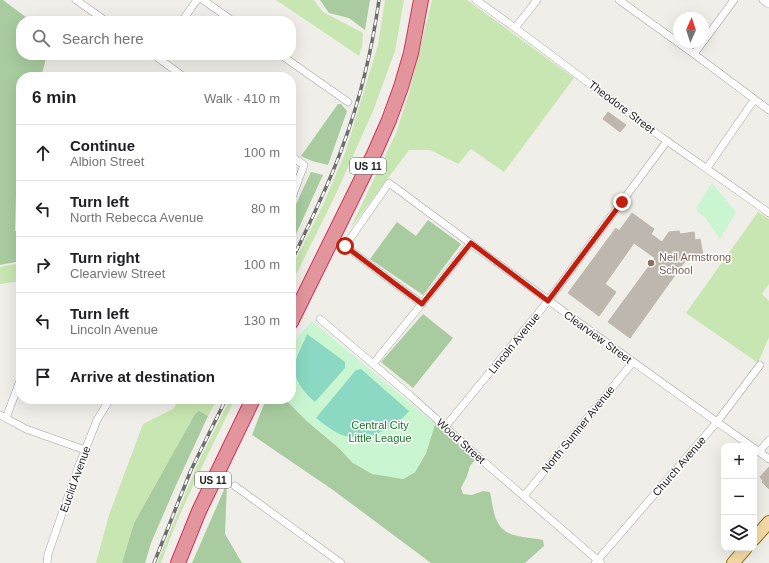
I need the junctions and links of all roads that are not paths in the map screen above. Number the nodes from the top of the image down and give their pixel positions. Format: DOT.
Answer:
graph roads {
  1 [pos="76,0"];
  2 [pos="197,0"];
  3 [pos="203,0"];
  4 [pos="412,0"];
  5 [pos="421,0"];
  6 [pos="476,0"];
  7 [pos="537,0"];
  8 [pos="619,0"];
  9 [pos="734,0"];
  10 [pos="763,0"];
  11 [pos="769,4"];
  12 [pos="99,16"];
  13 [pos="186,16"];
  14 [pos="225,16"];
  15 [pos="515,28"];
  16 [pos="694,54"];
  17 [pos="161,60"];
  18 [pos="288,60"];
  19 [pos="177,72"];
  20 [pos="754,100"];
  21 [pos="348,102"];
  22 [pos="769,110"];
  23 [pos="666,141"];
  24 [pos="296,159"];
  25 [pos="707,168"];
  26 [pos="296,187"];
  27 [pos="769,213"];
  28 [pos="471,243"];
  29 [pos="296,293"];
  30 [pos="548,301"];
  31 [pos="422,304"];
  32 [pos="296,312"];
  33 [pos="320,319"];
  34 [pos="633,362"];
  35 [pos="373,364"];
  36 [pos="760,366"];
  37 [pos="16,389"];
  38 [pos="107,404"];
  39 [pos="242,404"];
  40 [pos="251,404"];
  41 [pos="3,417"];
  42 [pos="717,422"];
  43 [pos="445,427"];
  44 [pos="769,440"];
  45 [pos="747,443"];
  46 [pos="85,450"];
  47 [pos="757,450"];
  48 [pos="769,459"];
  49 [pos="235,486"];
  50 [pos="524,496"];
  51 [pos="769,522"];
  52 [pos="757,536"];
  53 [pos="743,551"];
  54 [pos="598,562"];
  55 [pos="47,563"];
  56 [pos="168,563"];
  57 [pos="178,563"];
  58 [pos="341,563"];
  59 [pos="733,563"];
  1 -- 12 [label="street"];
  2 -- 13 [label="street"];
  3 -- 14 [label="street"];
  4 -- 29 [label="highway, US 11"];
  5 -- 32 [label="highway, US 11"];
  6 -- 15 [label="street, Theodore Street"];
  7 -- 15 [label="street"];
  8 -- 16 [label="street"];
  9 -- 16 [label="street"];
  10 -- 11 [label="street"];
  15 -- 23 [label="street, Theodore Street"];
  16 -- 20 [label="street"];
  17 -- 19 [label="street"];
  18 -- 21 [label="street"];
  20 -- 22 [label="street"];
  20 -- 25 [label="street"];
  23 -- 25 [label="street, Theodore Street"];
  23 -- 30 [label="street, Lincoln Avenue"];
  24 -- 26 [label="street"];
  25 -- 27 [label="street, Theodore Street"];
  28 -- 30 [label="street, Clearview Street"];
  28 -- 31 [label="street"];
  28 -- 31 [label="street, Clearview Street"];
  30 -- 34 [label="street, Clearview Street"];
  30 -- 43 [label="street, Lincoln Avenue"];
  31 -- 35 [label="street"];
  33 -- 35 [label="street, Wood Street"];
  34 -- 42 [label="street, Clearview Street"];
  34 -- 50 [label="street, North Sumner Avenue"];
  35 -- 43 [label="street, Wood Street"];
  36 -- 42 [label="street, Church Avenue"];
  37 -- 41 [label="street"];
  38 -- 46 [label="street, Euclid Avenue"];
  39 -- 56 [label="highway, US 11"];
  40 -- 57 [label="highway, US 11"];
  41 -- 46 [label="street"];
  42 -- 45 [label="street, Clearview Street"];
  42 -- 54 [label="street, Church Avenue"];
  43 -- 50 [label="street, Wood Street"];
  44 -- 47 [label="street"];
  46 -- 55 [label="street, Euclid Avenue"];
  47 -- 48 [label="street"];
  49 -- 58 [label="street"];
  50 -- 54 [label="street, Wood Street"];
  51 -- 52 [label="main road"];
  53 -- 59 [label="main road"];
}
